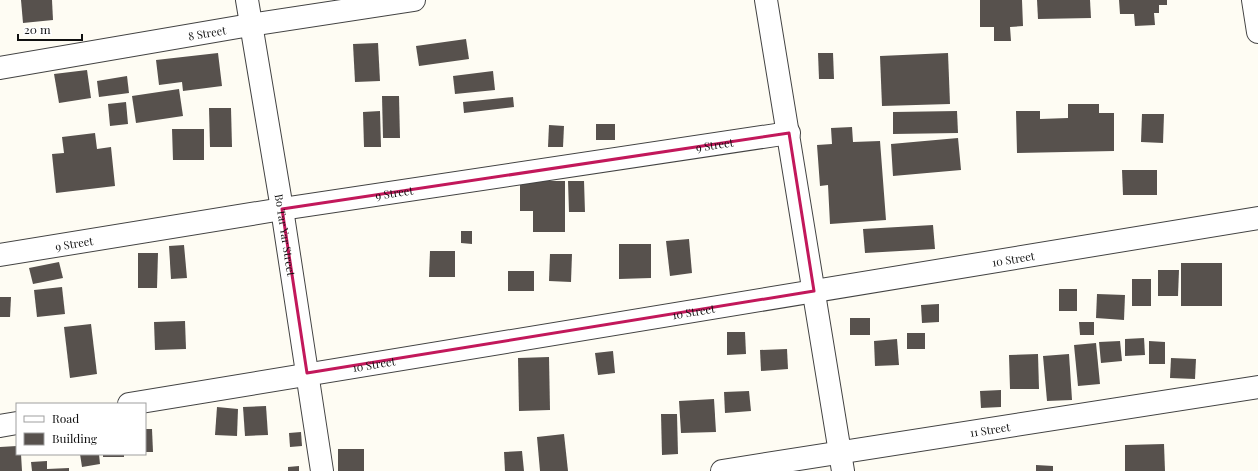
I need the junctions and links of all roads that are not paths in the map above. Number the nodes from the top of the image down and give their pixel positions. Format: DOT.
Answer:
graph roads {
  1 [pos="247,0"];
  2 [pos="414,0"];
  3 [pos="766,0"];
  4 [pos="1253,0"];
  5 [pos="250,25"];
  6 [pos="1258,32"];
  7 [pos="0,68"];
  8 [pos="789,133"];
  9 [pos="282,209"];
  10 [pos="1258,218"];
  11 [pos="0,255"];
  12 [pos="814,291"];
  13 [pos="307,373"];
  14 [pos="1258,387"];
  15 [pos="135,403"];
  16 [pos="16,423"];
  17 [pos="0,426"];
  18 [pos="842,462"];
  19 [pos="322,471"];
  20 [pos="722,471"];
  1 -- 5 [label="street, Bo Tar Yar Street"];
  2 -- 5 [label="street, 8 Street"];
  3 -- 8 [label="street"];
  4 -- 6 [label="street"];
  5 -- 7 [label="street, 8 Street"];
  5 -- 9 [label="street, Bo Tar Yar Street"];
  8 -- 9 [label="street, 9 Street"];
  8 -- 12 [label="street"];
  9 -- 11 [label="street, 9 Street"];
  9 -- 13 [label="street, Bo Tar Yar Street"];
  10 -- 12 [label="street, 10 Street"];
  12 -- 13 [label="street, 10 Street"];
  12 -- 18 [label="street"];
  13 -- 15 [label="street, 10 Street"];
  13 -- 19 [label="street, Bo Tar Yar Street"];
  14 -- 18 [label="street, 11 Street"];
  16 -- 17 [label="street"];
  18 -- 20 [label="street, 11 Street"];
}
